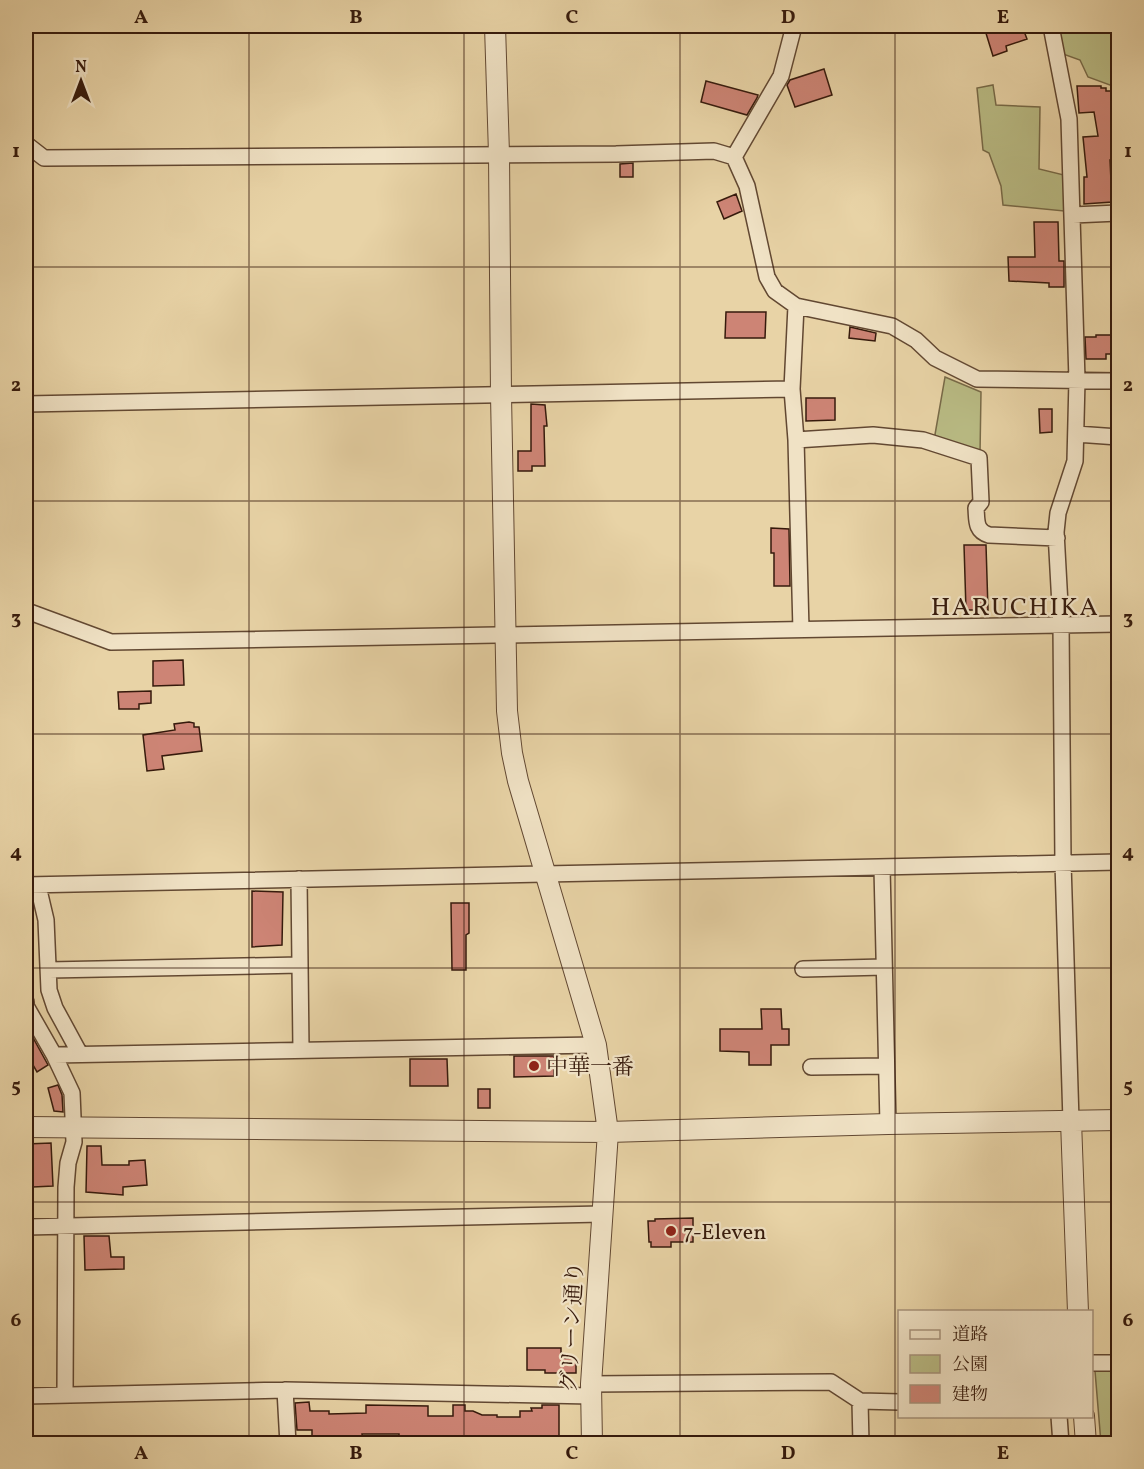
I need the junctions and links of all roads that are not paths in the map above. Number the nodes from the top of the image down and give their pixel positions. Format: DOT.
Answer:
graph roads {
  1 [pos="495,26"];
  2 [pos="794,26"];
  3 [pos="1051,26"];
  4 [pos="26,144"];
  5 [pos="499,154"];
  6 [pos="734,157"];
  7 [pos="1119,213"];
  8 [pos="1073,215"];
  9 [pos="796,306"];
  10 [pos="1077,380"];
  11 [pos="1119,381"];
  12 [pos="792,389"];
  13 [pos="501,395"];
  14 [pos="26,405"];
  15 [pos="1076,434"];
  16 [pos="1119,437"];
  17 [pos="796,440"];
  18 [pos="1056,538"];
  19 [pos="26,609"];
  20 [pos="1061,624"];
  21 [pos="1119,624"];
  22 [pos="801,630"];
  23 [pos="505,636"];
  24 [pos="1119,862"];
  25 [pos="1063,864"];
  26 [pos="882,868"];
  27 [pos="545,875"];
  28 [pos="299,879"];
  29 [pos="32,886"];
  30 [pos="300,964"];
  31 [pos="884,967"];
  32 [pos="49,969"];
  33 [pos="803,969"];
  34 [pos="26,1002"];
  35 [pos="596,1045"];
  36 [pos="301,1050"];
  37 [pos="54,1054"];
  38 [pos="80,1054"];
  39 [pos="886,1066"];
  40 [pos="811,1067"];
  41 [pos="1119,1120"];
  42 [pos="1071,1121"];
  43 [pos="888,1124"];
  44 [pos="26,1127"];
  45 [pos="74,1127"];
  46 [pos="608,1132"];
  47 [pos="602,1214"];
  48 [pos="66,1226"];
  49 [pos="26,1227"];
  50 [pos="1078,1310"];
  51 [pos="1093,1363"];
  52 [pos="1119,1363"];
  53 [pos="285,1390"];
  54 [pos="591,1390"];
  55 [pos="64,1395"];
  56 [pos="26,1396"];
  57 [pos="860,1401"];
  58 [pos="898,1402"];
  59 [pos="1059,1418"];
  60 [pos="1084,1418"];
  61 [pos="288,1443"];
  62 [pos="592,1443"];
  63 [pos="861,1443"];
  64 [pos="1061,1443"];
  65 [pos="1086,1443"];
  1 -- 5 [label="street, グリーン通り"];
  2 -- 6 [label="street"];
  3 -- 8 [label="street"];
  4 -- 5 [label="street"];
  5 -- 6 [label="street"];
  5 -- 13 [label="street, グリーン通り"];
  6 -- 9 [label="street"];
  7 -- 8 [label="street"];
  8 -- 10 [label="street"];
  9 -- 10 [label="street"];
  9 -- 12 [label="street"];
  10 -- 11 [label="street"];
  10 -- 15 [label="street"];
  12 -- 13 [label="street"];
  12 -- 17 [label="street"];
  13 -- 14 [label="street"];
  13 -- 23 [label="street, グリーン通り"];
  15 -- 16 [label="street"];
  15 -- 18 [label="street"];
  17 -- 18 [label="street"];
  17 -- 22 [label="street"];
  18 -- 20 [label="street"];
  19 -- 23 [label="street"];
  20 -- 21 [label="street"];
  20 -- 22 [label="street"];
  20 -- 25 [label="street"];
  22 -- 23 [label="street"];
  23 -- 27 [label="street, グリーン通り"];
  24 -- 25 [label="street"];
  25 -- 26 [label="street"];
  25 -- 42 [label="street"];
  26 -- 27 [label="street"];
  26 -- 31 [label="street"];
  27 -- 28 [label="street"];
  27 -- 35 [label="street, グリーン通り"];
  28 -- 29 [label="street"];
  28 -- 30 [label="street"];
  29 -- 32 [label="street"];
  30 -- 32 [label="street"];
  30 -- 36 [label="street"];
  31 -- 33 [label="street"];
  31 -- 39 [label="street"];
  32 -- 38 [label="street"];
  34 -- 37 [label="street"];
  35 -- 36 [label="street"];
  35 -- 46 [label="street, グリーン通り"];
  36 -- 38 [label="street"];
  37 -- 38 [label="street"];
  37 -- 45 [label="street"];
  39 -- 40 [label="street"];
  39 -- 43 [label="street"];
  41 -- 42 [label="street"];
  42 -- 43 [label="street"];
  42 -- 50 [label="street"];
  43 -- 46 [label="street"];
  44 -- 45 [label="street"];
  45 -- 46 [label="street"];
  45 -- 48 [label="street"];
  46 -- 47 [label="street, グリーン通り"];
  47 -- 48 [label="street"];
  47 -- 54 [label="street, グリーン通り"];
  48 -- 49 [label="street"];
  48 -- 55 [label="street"];
  51 -- 52 [label="street"];
  53 -- 54 [label="street"];
  53 -- 55 [label="street"];
  53 -- 61 [label="street"];
  54 -- 57 [label="street"];
  54 -- 62 [label="street, グリーン通り"];
  55 -- 56 [label="street"];
  57 -- 58 [label="street"];
  57 -- 63 [label="street"];
  59 -- 64 [label="street"];
  60 -- 65 [label="street"];
}
